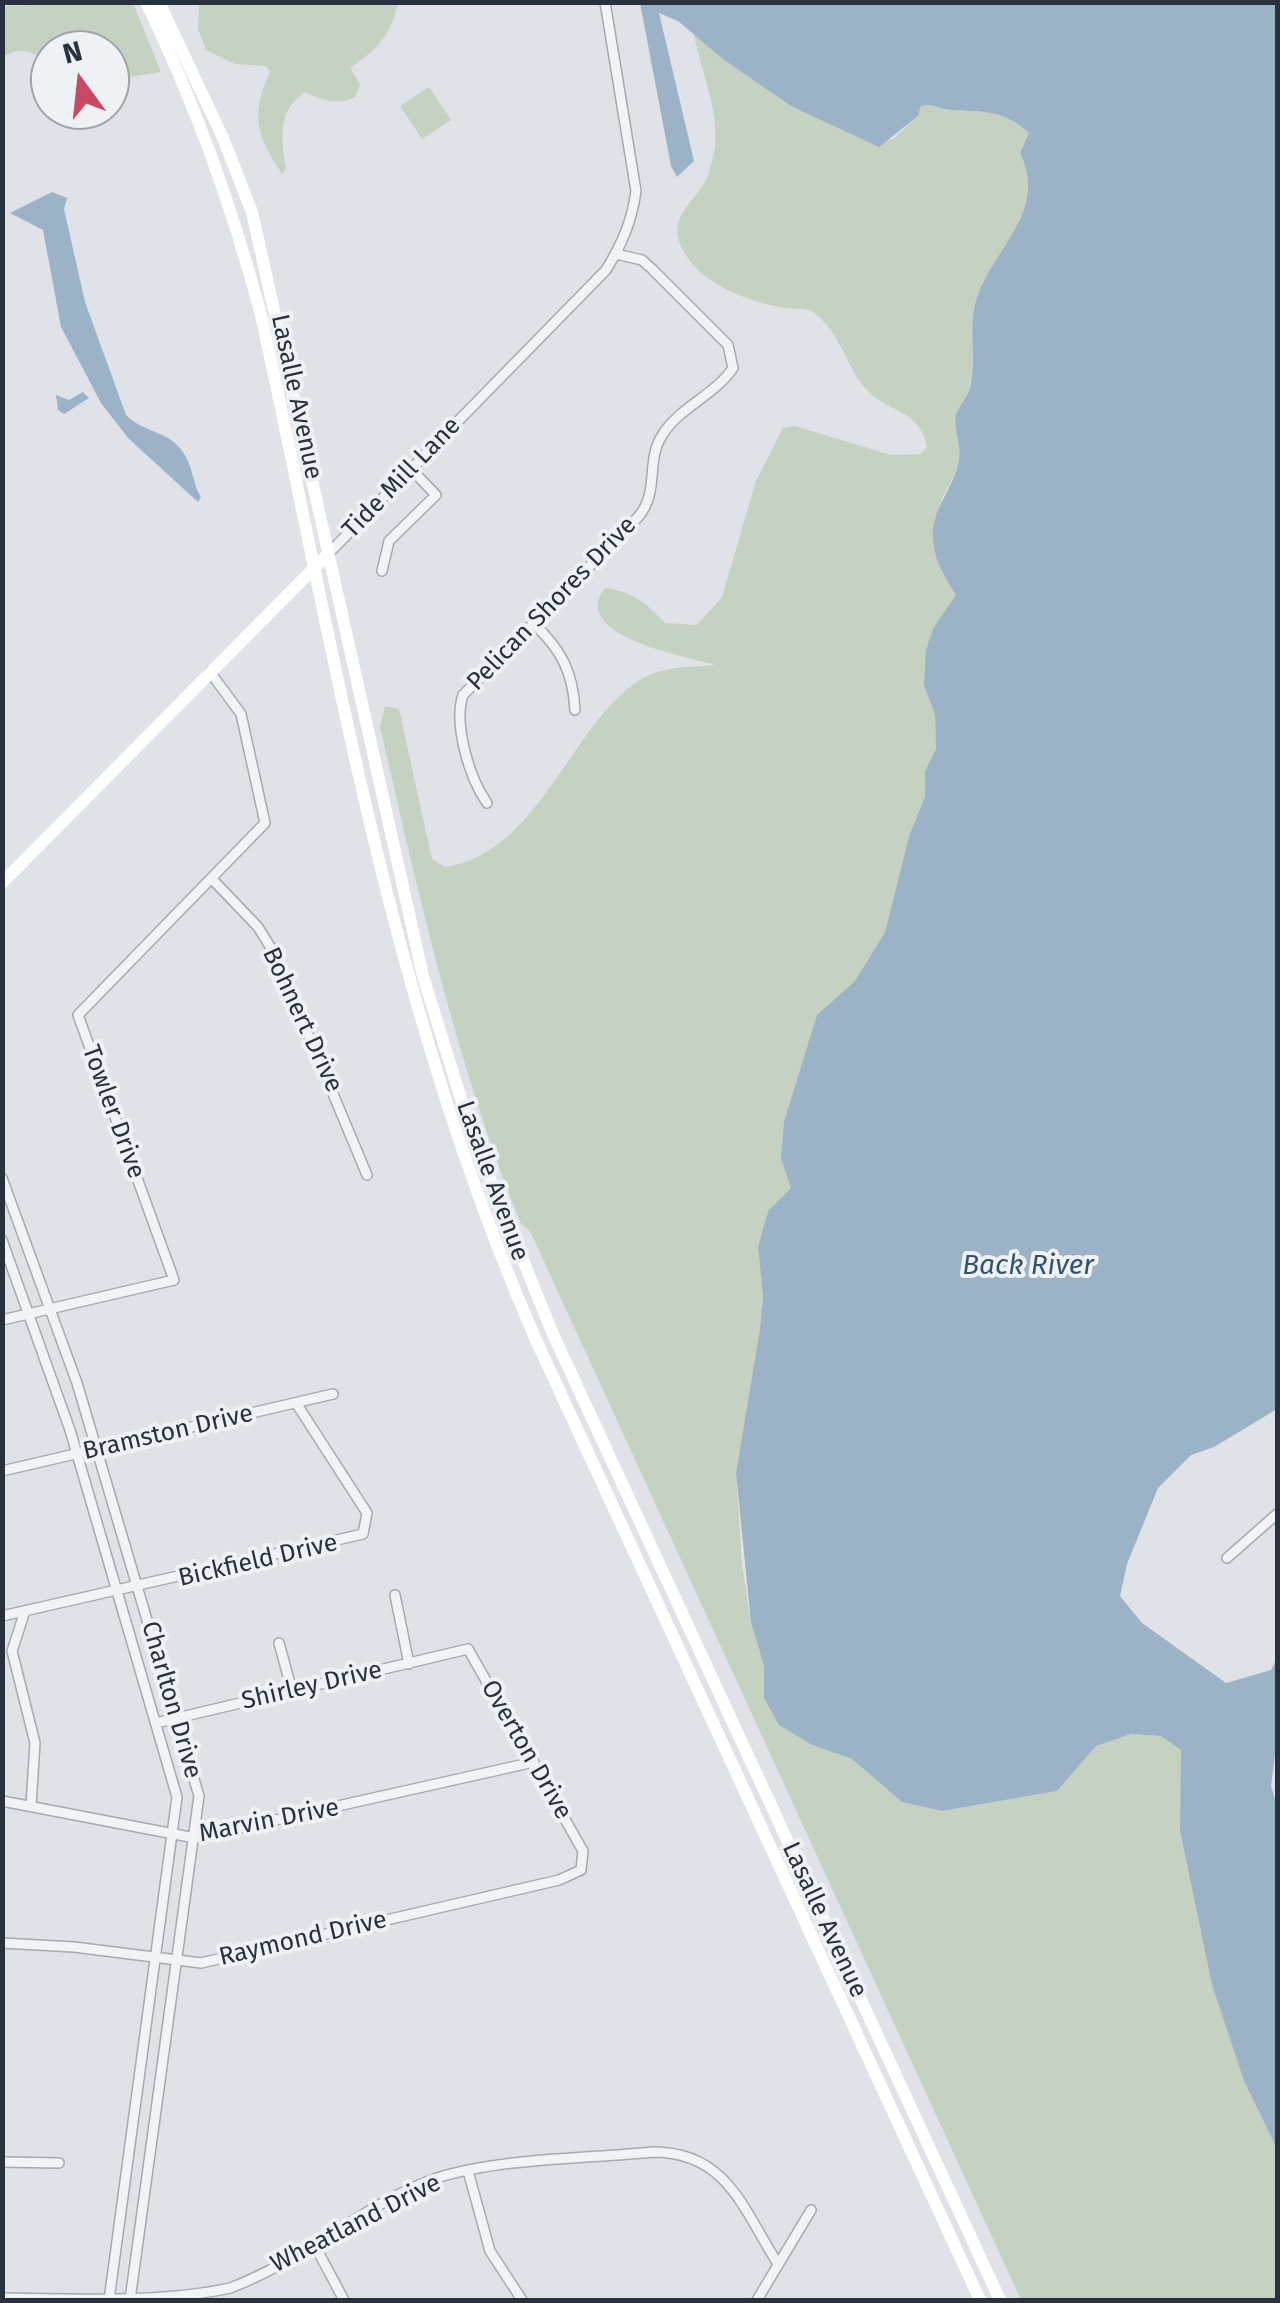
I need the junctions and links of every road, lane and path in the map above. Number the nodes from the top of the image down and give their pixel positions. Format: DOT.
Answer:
graph roads {
  1 [pos="158,2"];
  2 [pos="604,2"];
  3 [pos="146,3"];
  4 [pos="616,254"];
  5 [pos="411,469"];
  6 [pos="328,554"];
  7 [pos="312,567"];
  8 [pos="382,571"];
  9 [pos="533,623"];
  10 [pos="210,672"];
  11 [pos="575,710"];
  12 [pos="486,803"];
  13 [pos="213,880"];
  14 [pos="2,883"];
  15 [pos="367,1175"];
  16 [pos="2,1178"];
  17 [pos="2,1240"];
  18 [pos="50,1309"];
  19 [pos="30,1314"];
  20 [pos="2,1320"];
  21 [pos="333,1394"];
  22 [pos="296,1403"];
  23 [pos="98,1449"];
  24 [pos="77,1454"];
  25 [pos="2,1471"];
  26 [pos="1278,1513"];
  27 [pos="1228,1558"];
  28 [pos="139,1588"];
  29 [pos="118,1593"];
  30 [pos="395,1595"];
  31 [pos="25,1611"];
  32 [pos="2,1616"];
  33 [pos="279,1643"];
  34 [pos="468,1649"];
  35 [pos="409,1664"];
  36 [pos="292,1690"];
  37 [pos="177,1717"];
  38 [pos="156,1723"];
  39 [pos="534,1762"];
  40 [pos="2,1801"];
  41 [pos="32,1806"];
  42 [pos="174,1835"];
  43 [pos="195,1838"];
  44 [pos="583,1851"];
  45 [pos="2,1943"];
  46 [pos="157,1956"];
  47 [pos="177,1964"];
  48 [pos="2,2162"];
  49 [pos="59,2164"];
  50 [pos="468,2171"];
  51 [pos="811,2210"];
  52 [pos="314,2244"];
  53 [pos="778,2264"];
  54 [pos="2,2298"];
  55 [pos="109,2300"];
  56 [pos="130,2300"];
  57 [pos="344,2300"];
  58 [pos="522,2300"];
  59 [pos="757,2300"];
  60 [pos="980,2300"];
  61 [pos="1000,2300"];
  1 -- 6 [label="main road, Lasalle Avenue"];
  2 -- 4 [label="street, Tide Mill Lane"];
  3 -- 7 [label="main road, Lasalle Avenue"];
  4 -- 5 [label="street, Tide Mill Lane"];
  4 -- 9 [label="street, Pelican Shores Drive"];
  5 -- 6 [label="street, Tide Mill Lane"];
  5 -- 8 [label="street"];
  6 -- 7 [label="main road, Tide Mill Lane"];
  6 -- 61 [label="main road, Lasalle Avenue"];
  7 -- 10 [label="main road, Tide Mill Lane"];
  7 -- 60 [label="main road, Lasalle Avenue"];
  9 -- 11 [label="street"];
  9 -- 12 [label="street, Pelican Shores Drive"];
  10 -- 13 [label="street, Towler Drive"];
  10 -- 14 [label="main road, Tide Mill Lane"];
  13 -- 15 [label="street, Bohnert Drive"];
  13 -- 18 [label="street, Towler Drive"];
  16 -- 18 [label="street, Charlton Drive"];
  17 -- 19 [label="street, Charlton Drive"];
  18 -- 19 [label="street, Towler Drive"];
  18 -- 23 [label="street, Charlton Drive"];
  19 -- 20 [label="street, Towler Drive"];
  19 -- 24 [label="street, Charlton Drive"];
  21 -- 22 [label="street, Bramston Drive"];
  22 -- 23 [label="street, Bramston Drive"];
  22 -- 28 [label="street, Bickfield Drive"];
  23 -- 24 [label="street, Bramston Drive"];
  23 -- 28 [label="street, Charlton Drive"];
  24 -- 25 [label="street, Bramston Drive"];
  24 -- 29 [label="street, Charlton Drive"];
  26 -- 27 [label="street"];
  28 -- 29 [label="street, Bickfield Drive"];
  28 -- 37 [label="street, Charlton Drive"];
  29 -- 31 [label="street, Bickfield Drive"];
  29 -- 38 [label="street, Charlton Drive"];
  30 -- 35 [label="street"];
  31 -- 32 [label="street, Bickfield Drive"];
  31 -- 41 [label="street"];
  33 -- 36 [label="street"];
  34 -- 35 [label="street, Shirley Drive"];
  34 -- 39 [label="street, Overton Drive"];
  35 -- 36 [label="street, Shirley Drive"];
  36 -- 37 [label="street, Shirley Drive"];
  37 -- 38 [label="street, Shirley Drive"];
  37 -- 43 [label="street, Charlton Drive"];
  38 -- 42 [label="street, Charlton Drive"];
  39 -- 43 [label="street, Marvin Drive"];
  39 -- 44 [label="street, Overton Drive"];
  40 -- 41 [label="street, Marvin Drive"];
  41 -- 42 [label="street, Marvin Drive"];
  42 -- 43 [label="street, Marvin Drive"];
  42 -- 46 [label="street, Charlton Drive"];
  43 -- 47 [label="street, Charlton Drive"];
  44 -- 47 [label="street, Raymond Drive"];
  45 -- 46 [label="street, Raymond Drive"];
  46 -- 47 [label="street, Raymond Drive"];
  46 -- 55 [label="street, Charlton Drive"];
  47 -- 56 [label="street, Charlton Drive"];
  48 -- 49 [label="street"];
  50 -- 52 [label="street, Wheatland Drive"];
  50 -- 53 [label="street, Wheatland Drive"];
  50 -- 58 [label="street"];
  51 -- 53 [label="street"];
  52 -- 56 [label="street, Wheatland Drive"];
  52 -- 57 [label="street"];
  53 -- 59 [label="street"];
  54 -- 55 [label="street, Wheatland Drive"];
  55 -- 56 [label="street, Wheatland Drive"];
}
